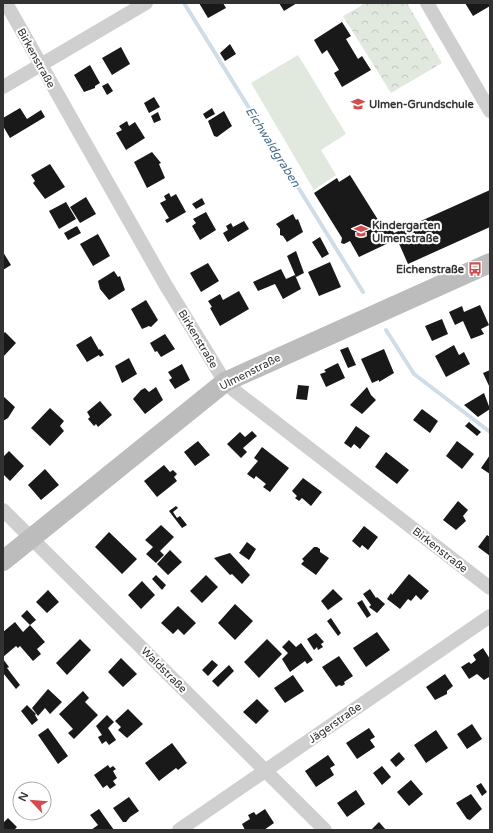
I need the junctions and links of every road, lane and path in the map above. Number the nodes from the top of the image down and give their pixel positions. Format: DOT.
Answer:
graph roads {
  1 [pos="6,3"];
  2 [pos="146,3"];
  3 [pos="427,3"];
  4 [pos="40,65"];
  5 [pos="3,87"];
  6 [pos="490,111"];
  7 [pos="490,263"];
  8 [pos="225,382"];
  9 [pos="3,510"];
  10 [pos="32,538"];
  11 [pos="3,562"];
  12 [pos="490,588"];
  13 [pos="490,616"];
  14 [pos="265,770"];
  15 [pos="179,830"];
  16 [pos="325,830"];
  1 -- 4 [label="street, Birkenstraße"];
  2 -- 4 [label="street"];
  3 -- 6 [label="street"];
  4 -- 5 [label="street"];
  4 -- 8 [label="street, Birkenstraße"];
  7 -- 8 [label="street, Ulmenstraße"];
  8 -- 10 [label="street, Ulmenstraße"];
  8 -- 12 [label="street, Birkenstraße"];
  9 -- 10 [label="street, Waldstraße"];
  10 -- 11 [label="street, Ulmenstraße"];
  10 -- 14 [label="street, Waldstraße"];
  13 -- 14 [label="street, Jägerstraße"];
  14 -- 15 [label="street, Jägerstraße"];
  14 -- 16 [label="street, Waldstraße"];
}
